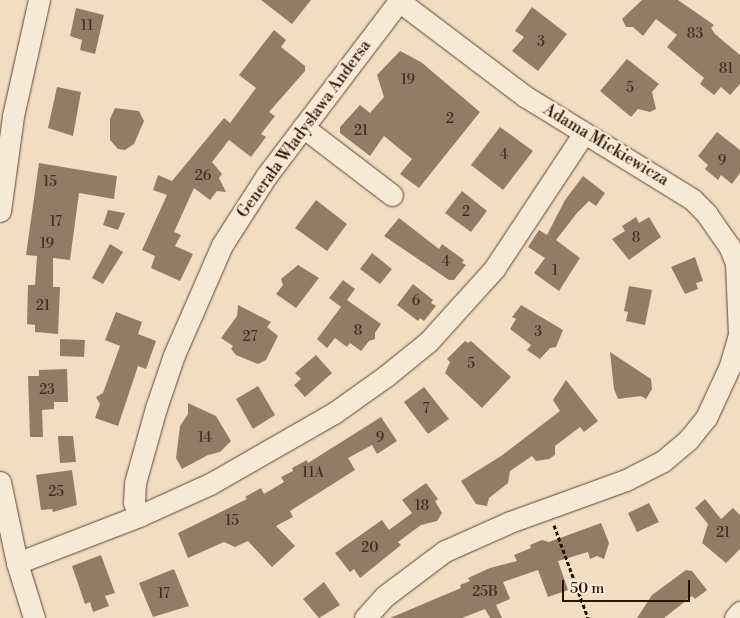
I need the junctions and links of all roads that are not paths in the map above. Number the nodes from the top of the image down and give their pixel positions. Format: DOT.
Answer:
graph roads {
  1 [pos="39,0"];
  2 [pos="400,1"];
  3 [pos="303,127"];
  4 [pos="584,133"];
  5 [pos="392,195"];
  6 [pos="0,211"];
  7 [pos="740,335"];
  8 [pos="0,482"];
  9 [pos="139,516"];
  10 [pos="17,562"];
  11 [pos="740,612"];
  12 [pos="34,618"];
  13 [pos="365,618"];
  14 [pos="735,618"];
  1 -- 6 [label="street"];
  2 -- 3 [label="street, Generała Władysława Andersa"];
  2 -- 4 [label="street, Adama Mickiewicza"];
  3 -- 5 [label="street"];
  3 -- 9 [label="street, Generała Władysława Andersa"];
  4 -- 7 [label="street, Adama Mickiewicza"];
  4 -- 9 [label="street"];
  7 -- 13 [label="street, Adama Mickiewicza"];
  8 -- 10 [label="street"];
  9 -- 10 [label="street"];
  10 -- 12 [label="street"];
  11 -- 14 [label="street"];
}
